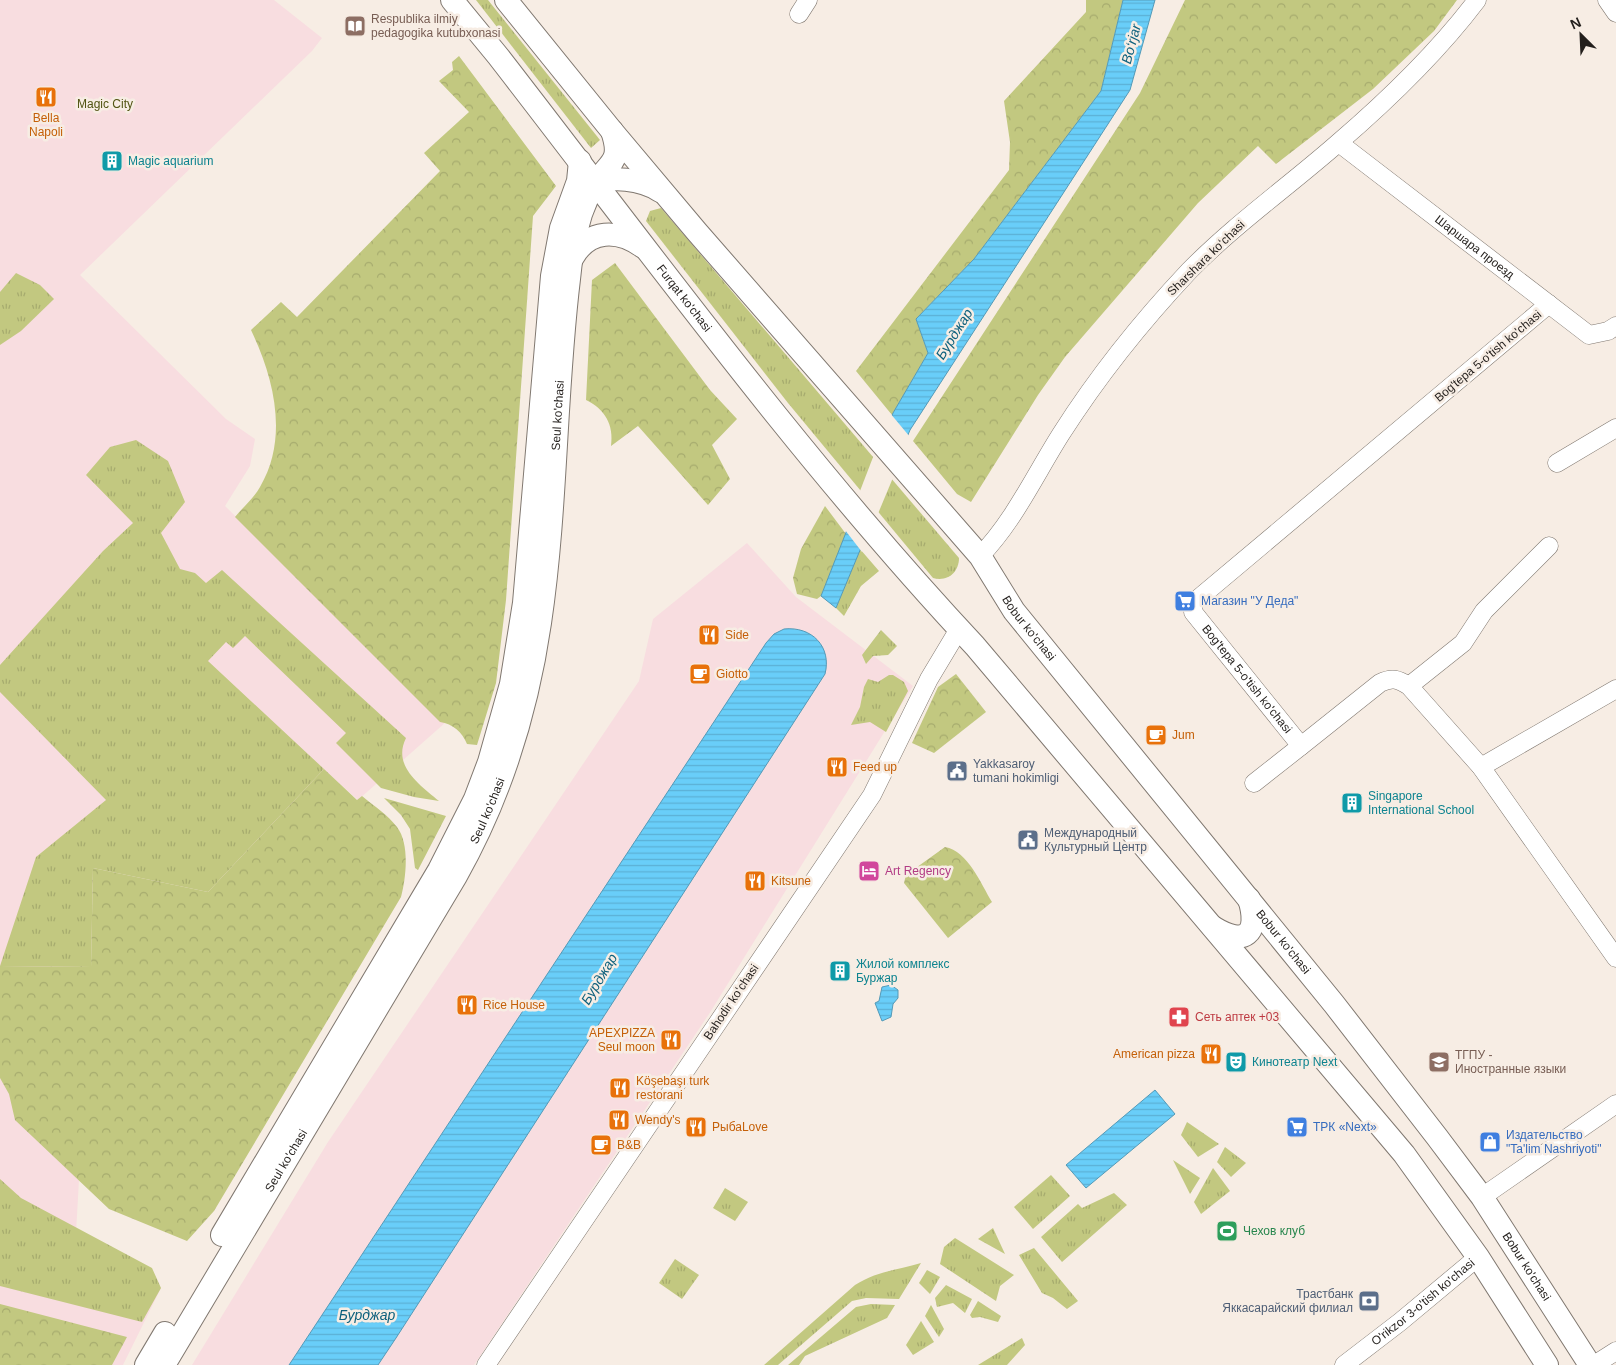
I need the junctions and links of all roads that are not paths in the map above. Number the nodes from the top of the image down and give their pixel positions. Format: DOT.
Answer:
graph roads {
  1 [pos="452,0"];
  2 [pos="506,0"];
  3 [pos="1477,0"];
  4 [pos="1607,0"];
  5 [pos="1616,13"];
  6 [pos="612,131"];
  7 [pos="1338,143"];
  8 [pos="580,161"];
  9 [pos="596,182"];
  10 [pos="666,194"];
  11 [pos="571,201"];
  12 [pos="629,227"];
  13 [pos="648,250"];
  14 [pos="573,258"];
  15 [pos="1549,304"];
  16 [pos="1616,326"];
  17 [pos="1616,428"];
  18 [pos="1557,463"];
  19 [pos="1549,546"];
  20 [pos="980,556"];
  21 [pos="959,629"];
  22 [pos="1409,686"];
  23 [pos="1616,689"];
  24 [pos="1302,746"];
  25 [pos="1481,767"];
  26 [pos="1254,783"];
  27 [pos="1249,899"];
  28 [pos="1212,927"];
  29 [pos="1616,958"];
  30 [pos="1616,1104"];
  31 [pos="1482,1197"];
  32 [pos="1478,1257"];
  33 [pos="1616,1351"];
  34 [pos="146,1365"];
  35 [pos="164,1365"];
  36 [pos="486,1365"];
  37 [pos="1344,1365"];
  38 [pos="1547,1365"];
  39 [pos="1590,1365"];
  40 [pos="1594,1365"];
  1 -- 8 [label="main road, Furqat ko'chasi"];
  2 -- 6 [label="main road"];
  3 -- 7 [label="street, Sharshara koʻchasi"];
  4 -- 5 [label="street"];
  6 -- 9 [label="main road, Seul ko'chasi"];
  6 -- 10 [label="main road"];
  7 -- 15 [label="street, Шаршара проезд"];
  7 -- 20 [label="street, Sharshara koʻchasi"];
  8 -- 9 [label="main road, Furqat ko'chasi"];
  8 -- 11 [label="main road, Seul ko'chasi"];
  9 -- 10 [label="main road"];
  9 -- 11 [label="main road, Seul ko'chasi"];
  9 -- 12 [label="main road, Furqat ko'chasi"];
  9 -- 14 [label="main road, Seul ko'chasi"];
  10 -- 12 [label="main road"];
  10 -- 20 [label="main road, Bobur ko'chasi"];
  11 -- 34 [label="main road, Seul ko'chasi"];
  12 -- 13 [label="main road, Furqat ko'chasi"];
  13 -- 14 [label="main road"];
  13 -- 21 [label="main road, Furqat ko'chasi"];
  14 -- 35 [label="main road, Seul ko'chasi"];
  15 -- 16 [label="street, Шаршара проезд"];
  15 -- 24 [label="street, Bog'tepa 5-o'tish ko'chasi"];
  17 -- 18 [label="street"];
  19 -- 22 [label="street"];
  20 -- 27 [label="main road, Bobur ko'chasi"];
  21 -- 32 [label="main road"];
  21 -- 36 [label="street, Bahodir koʻchasi"];
  22 -- 24 [label="street, Bog'tepa 5-o'tish ko'chasi"];
  22 -- 25 [label="street"];
  23 -- 25 [label="street"];
  24 -- 26 [label="street"];
  25 -- 29 [label="street"];
  27 -- 28 [label="main road"];
  27 -- 31 [label="main road, Bobur ko'chasi"];
  30 -- 31 [label="street"];
  31 -- 39 [label="main road, Bobur ko'chasi"];
  32 -- 37 [label="street, O'rikzor 3-o'tish ko'chasi"];
  32 -- 38 [label="main road"];
  33 -- 40 [label="street"];
}
